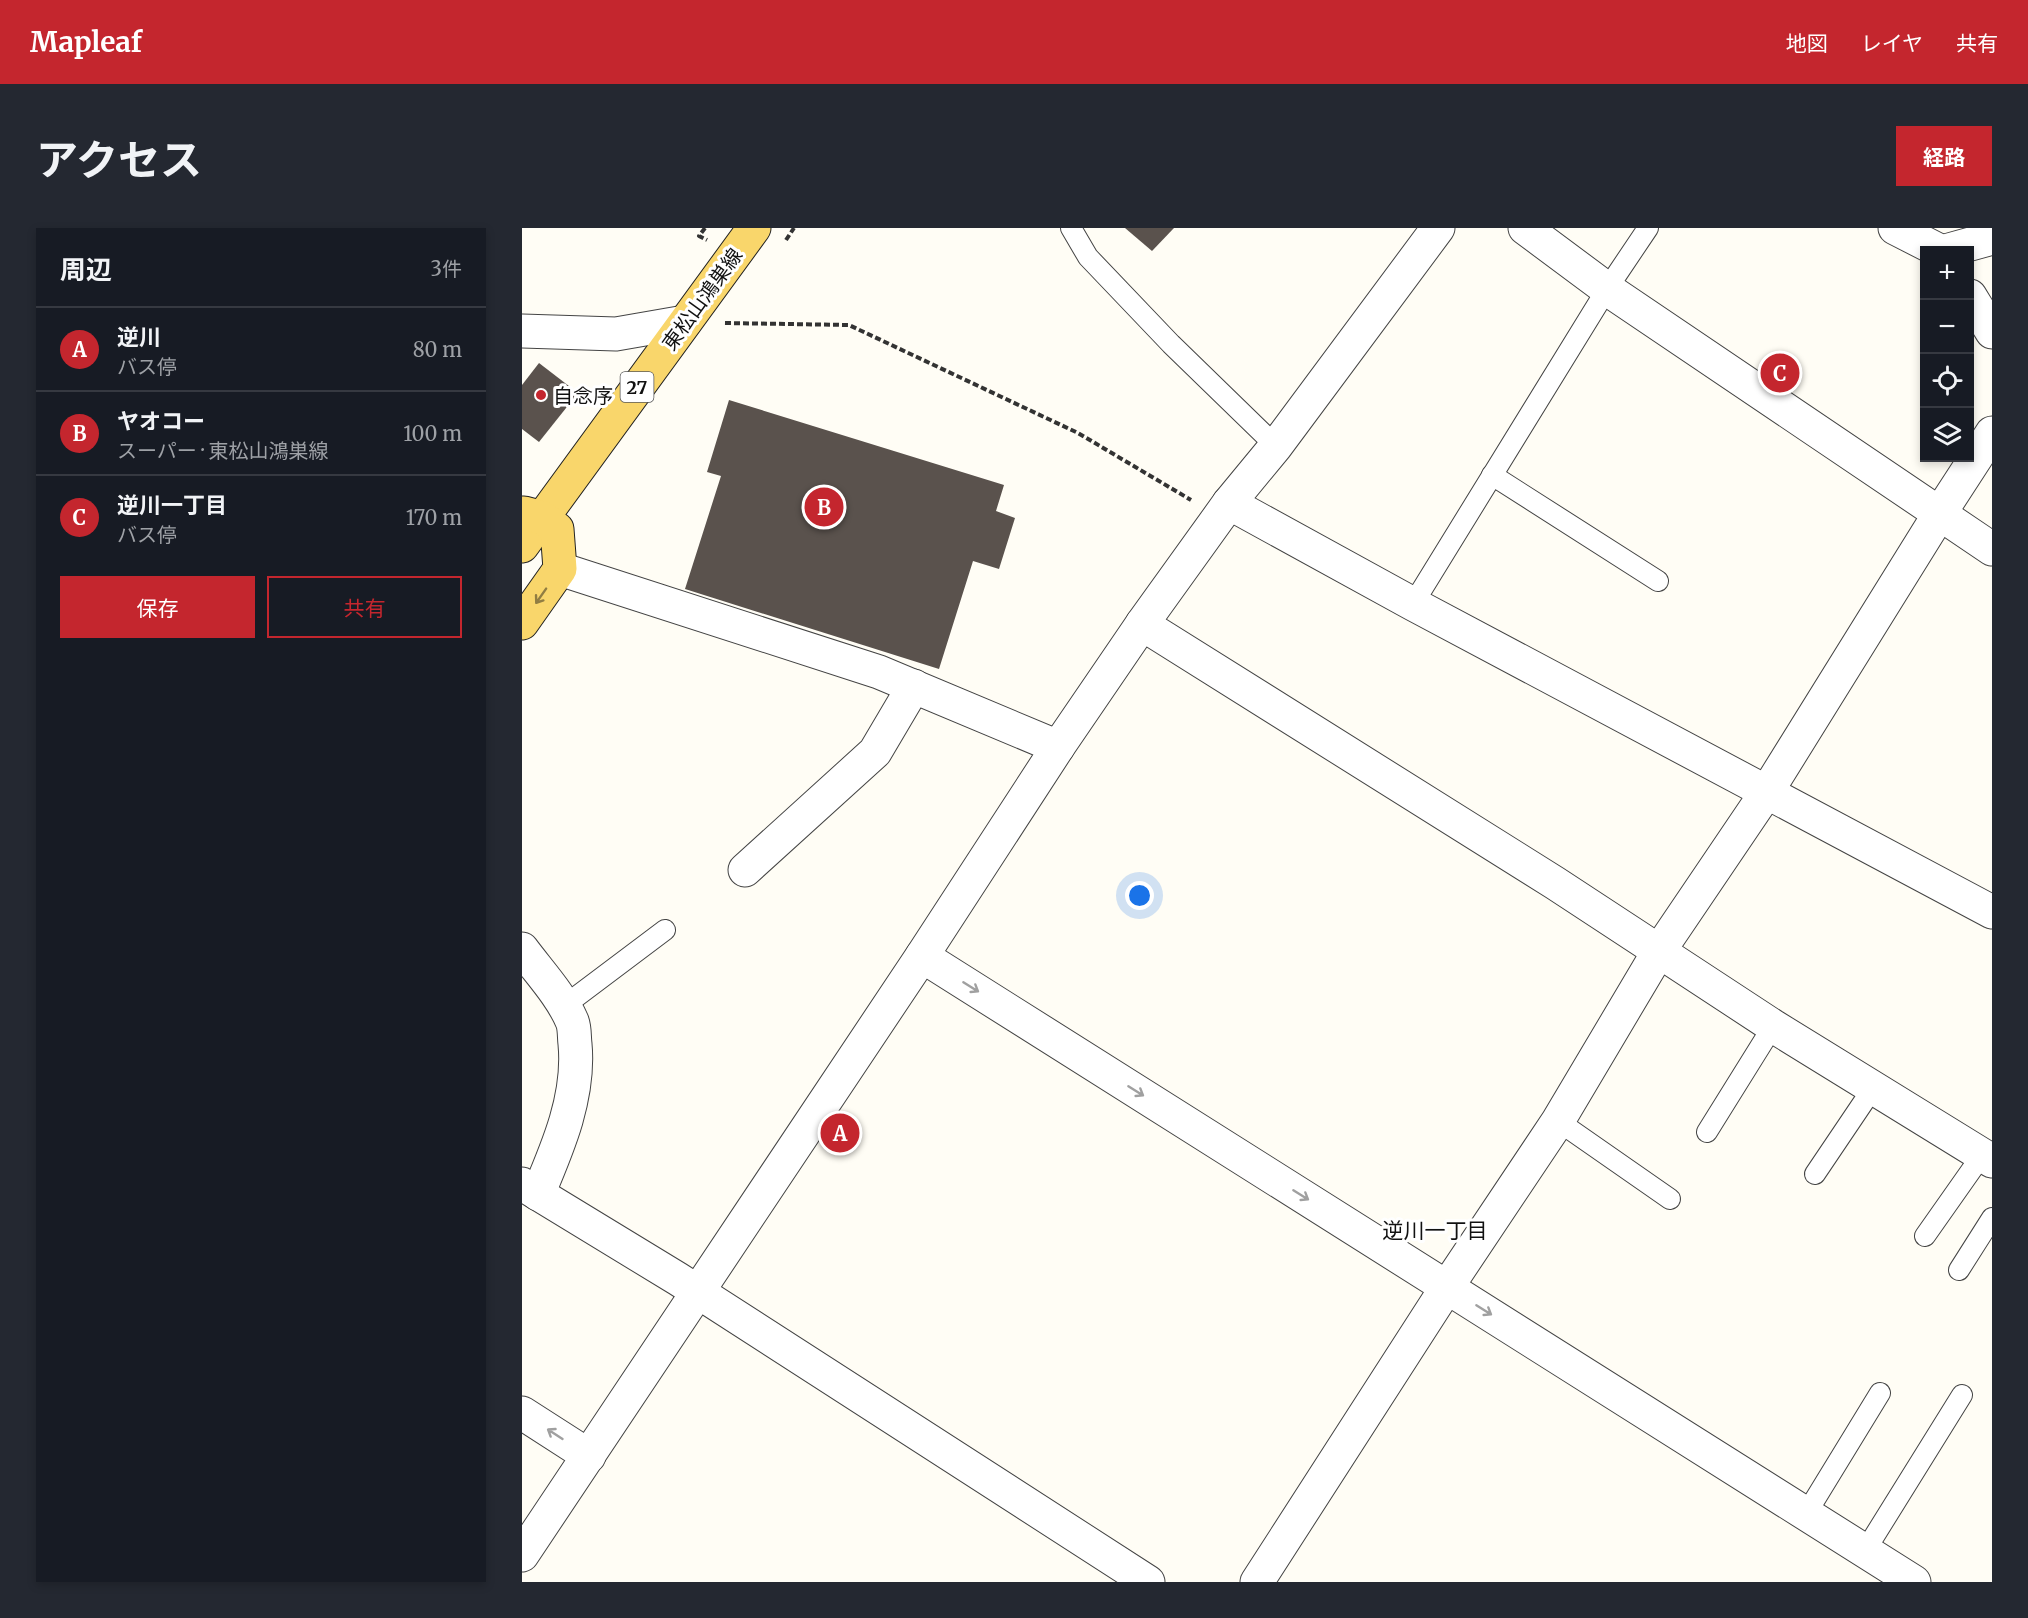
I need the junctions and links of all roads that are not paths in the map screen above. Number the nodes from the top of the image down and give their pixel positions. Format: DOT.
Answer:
graph roads {
  1 [pos="754,228"];
  2 [pos="1071,228"];
  3 [pos="1438,228"];
  4 [pos="1524,228"];
  5 [pos="1648,228"];
  6 [pos="1895,228"];
  7 [pos="1992,238"];
  8 [pos="1930,246"];
  9 [pos="1963,246"];
  10 [pos="1607,289"];
  11 [pos="1972,300"];
  12 [pos="685,322"];
  13 [pos="522,331"];
  14 [pos="1992,332"];
  15 [pos="1992,433"];
  16 [pos="1276,446"];
  17 [pos="1492,475"];
  18 [pos="1225,510"];
  19 [pos="1940,513"];
  20 [pos="532,515"];
  21 [pos="522,546"];
  22 [pos="1992,549"];
  23 [pos="560,569"];
  24 [pos="1658,580"];
  25 [pos="1413,604"];
  26 [pos="522,623"];
  27 [pos="1142,624"];
  28 [pos="914,686"];
  29 [pos="1058,747"];
  30 [pos="1766,793"];
  31 [pos="745,870"];
  32 [pos="1992,912"];
  33 [pos="665,930"];
  34 [pos="522,949"];
  35 [pos="1659,951"];
  36 [pos="922,956"];
  37 [pos="564,1006"];
  38 [pos="1773,1026"];
  39 [pos="1873,1088"];
  40 [pos="1558,1121"];
  41 [pos="1707,1132"];
  42 [pos="1987,1158"];
  43 [pos="1815,1174"];
  44 [pos="530,1189"];
  45 [pos="1670,1199"];
  46 [pos="1992,1218"];
  47 [pos="1925,1236"];
  48 [pos="1959,1270"];
  49 [pos="1447,1287"];
  50 [pos="698,1292"];
  51 [pos="1880,1393"];
  52 [pos="1962,1395"];
  53 [pos="522,1413"];
  54 [pos="589,1456"];
  55 [pos="1806,1514"];
  56 [pos="1865,1551"];
  57 [pos="522,1555"];
  58 [pos="1148,1582"];
  59 [pos="1257,1582"];
  60 [pos="1914,1582"];
  1 -- 12 [label="main road, 東松山鴻巣線 / 27"];
  2 -- 16 [label="lane"];
  3 -- 16 [label="street"];
  4 -- 10 [label="street"];
  5 -- 10 [label="lane"];
  6 -- 8 [label="street"];
  7 -- 9 [label="street"];
  10 -- 17 [label="lane"];
  10 -- 19 [label="street"];
  11 -- 14 [label="street"];
  12 -- 13 [label="street"];
  12 -- 20 [label="main road, 東松山鴻巣線 / 27"];
  15 -- 19 [label="street"];
  16 -- 18 [label="street"];
  17 -- 24 [label="lane"];
  17 -- 25 [label="lane"];
  18 -- 25 [label="street"];
  18 -- 27 [label="street"];
  19 -- 22 [label="street"];
  19 -- 30 [label="street"];
  20 -- 21 [label="main road, 東松山鴻巣線 / 27"];
  20 -- 23 [label="main road"];
  23 -- 26 [label="main road, one-way"];
  23 -- 28 [label="street"];
  25 -- 30 [label="street"];
  27 -- 29 [label="street"];
  27 -- 35 [label="street"];
  28 -- 29 [label="street"];
  28 -- 31 [label="street"];
  29 -- 36 [label="street"];
  30 -- 32 [label="street"];
  30 -- 35 [label="street"];
  33 -- 37 [label="lane"];
  34 -- 37 [label="street"];
  35 -- 38 [label="street"];
  35 -- 40 [label="street"];
  36 -- 49 [label="street, one-way"];
  36 -- 50 [label="street"];
  37 -- 44 [label="street"];
  38 -- 39 [label="street"];
  38 -- 41 [label="lane"];
  39 -- 42 [label="street"];
  39 -- 43 [label="lane"];
  40 -- 45 [label="lane"];
  40 -- 49 [label="street"];
  42 -- 47 [label="lane"];
  44 -- 50 [label="street"];
  46 -- 48 [label="lane"];
  49 -- 55 [label="street, one-way"];
  49 -- 59 [label="street"];
  50 -- 54 [label="street"];
  50 -- 58 [label="street"];
  51 -- 55 [label="lane"];
  52 -- 56 [label="lane"];
  54 -- 53 [label="street, one-way"];
  54 -- 57 [label="street"];
  55 -- 56 [label="street"];
  56 -- 60 [label="street"];
}
